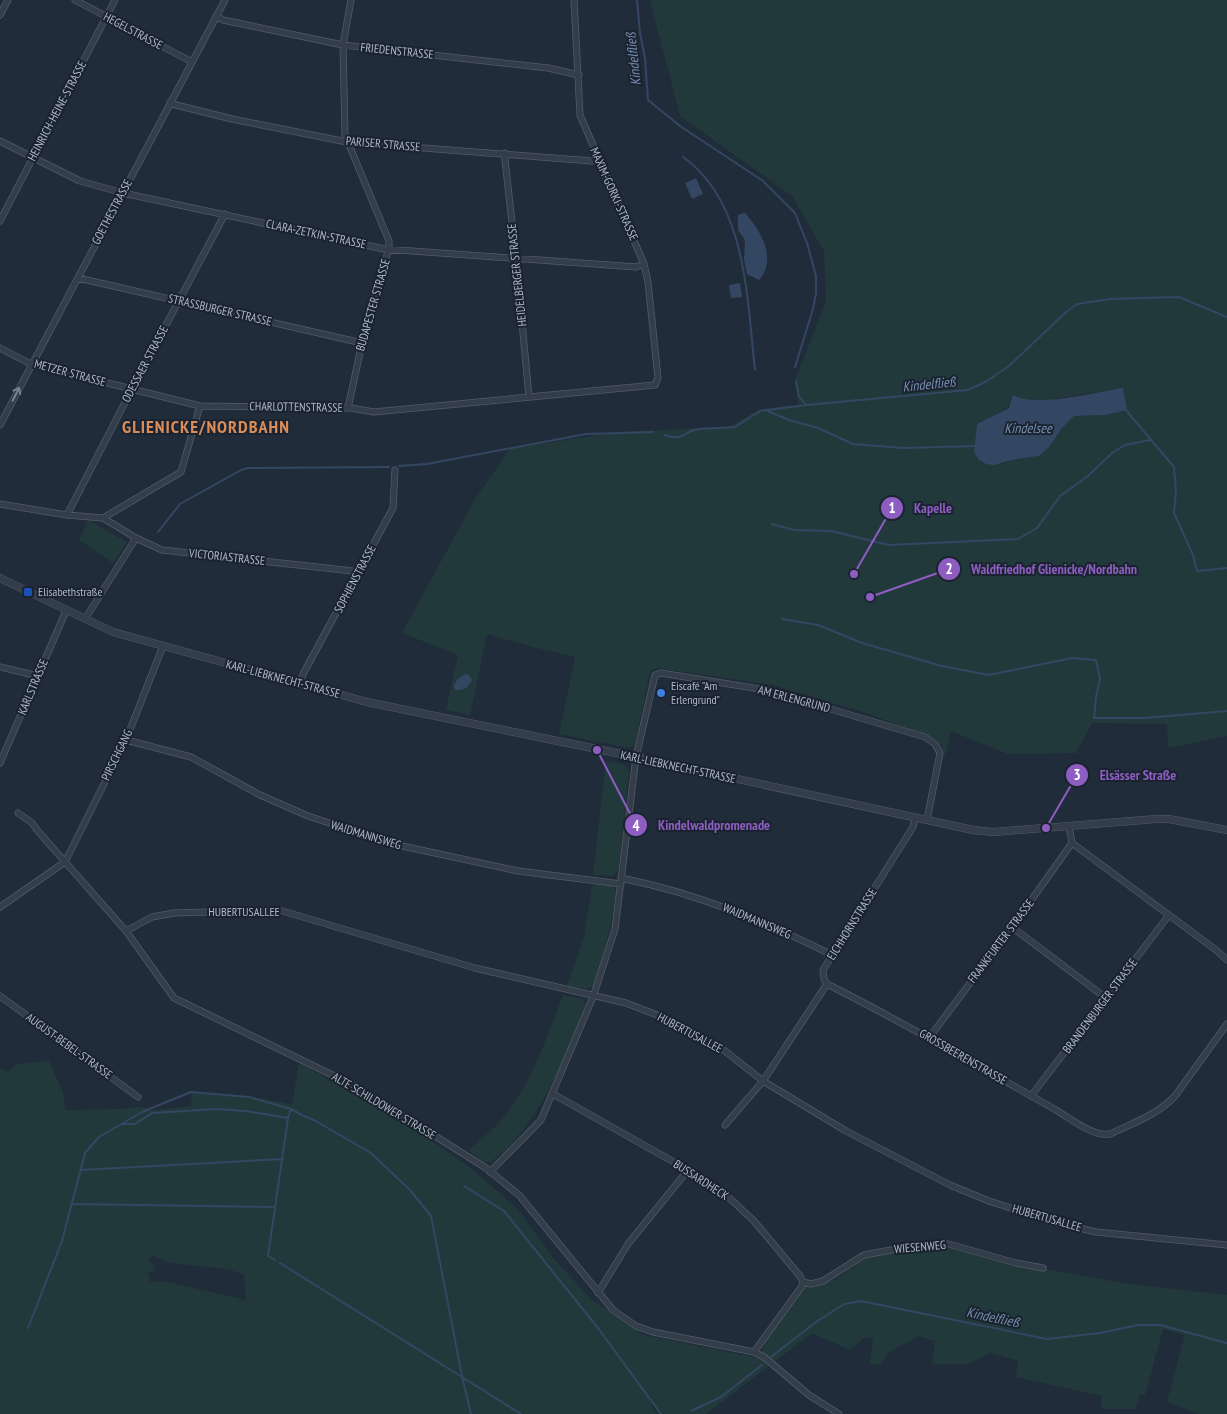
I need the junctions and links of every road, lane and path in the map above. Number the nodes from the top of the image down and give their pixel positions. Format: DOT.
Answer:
graph roads {
  1 [pos="8,0"];
  2 [pos="75,0"];
  3 [pos="115,0"];
  4 [pos="226,0"];
  5 [pos="351,0"];
  6 [pos="574,0"];
  7 [pos="0,16"];
  8 [pos="216,16"];
  9 [pos="106,17"];
  10 [pos="343,45"];
  11 [pos="192,62"];
  12 [pos="579,75"];
  13 [pos="170,102"];
  14 [pos="0,141"];
  15 [pos="347,142"];
  16 [pos="506,154"];
  17 [pos="33,158"];
  18 [pos="599,158"];
  19 [pos="123,192"];
  20 [pos="226,214"];
  21 [pos="0,221"];
  22 [pos="389,248"];
  23 [pos="516,258"];
  24 [pos="644,264"];
  25 [pos="78,278"];
  26 [pos="179,300"];
  27 [pos="362,343"];
  28 [pos="0,348"];
  29 [pos="31,364"];
  30 [pos="654,386"];
  31 [pos="132,389"];
  32 [pos="529,397"];
  33 [pos="200,406"];
  34 [pos="348,408"];
  35 [pos="0,425"];
  36 [pos="395,470"];
  37 [pos="0,504"];
  38 [pos="67,515"];
  39 [pos="103,518"];
  40 [pos="136,538"];
  41 [pos="358,574"];
  42 [pos="0,578"];
  43 [pos="66,610"];
  44 [pos="85,619"];
  45 [pos="163,646"];
  46 [pos="0,667"];
  47 [pos="38,676"];
  48 [pos="300,684"];
  49 [pos="126,740"];
  50 [pos="636,758"];
  51 [pos="0,764"];
  52 [pos="18,813"];
  53 [pos="915,818"];
  54 [pos="927,820"];
  55 [pos="1069,826"];
  56 [pos="1227,830"];
  57 [pos="1072,843"];
  58 [pos="65,862"];
  59 [pos="621,881"];
  60 [pos="0,907"];
  61 [pos="1169,915"];
  62 [pos="1012,927"];
  63 [pos="126,931"];
  64 [pos="832,955"];
  65 [pos="1227,960"];
  66 [pos="827,984"];
  67 [pos="0,996"];
  68 [pos="593,996"];
  69 [pos="1106,998"];
  70 [pos="1227,1024"];
  71 [pos="930,1038"];
  72 [pos="763,1081"];
  73 [pos="553,1094"];
  74 [pos="1031,1096"];
  75 [pos="138,1097"];
  76 [pos="725,1125"];
  77 [pos="688,1170"];
  78 [pos="490,1172"];
  79 [pos="1227,1238"];
  80 [pos="1226,1245"];
  81 [pos="1043,1268"];
  82 [pos="803,1282"];
  83 [pos="598,1293"];
  84 [pos="754,1352"];
  85 [pos="839,1414"];
  1 -- 7 [label="street"];
  2 -- 9 [label="street, HEGELSTRASSE"];
  3 -- 9 [label="street, HEINRICH-HEINE-STRASSE"];
  4 -- 8 [label="street, GOETHESTRASSE"];
  5 -- 10 [label="street, BUDAPESTER STRASSE"];
  6 -- 12 [label="street, MAXIM-GORKI-STRASSE"];
  8 -- 10 [label="street, FRIEDENSTRASSE"];
  8 -- 11 [label="street, GOETHESTRASSE"];
  9 -- 11 [label="street, HEGELSTRASSE"];
  9 -- 17 [label="street, HEINRICH-HEINE-STRASSE"];
  10 -- 12 [label="street, FRIEDENSTRASSE"];
  10 -- 15 [label="street, BUDAPESTER STRASSE"];
  11 -- 13 [label="street, GOETHESTRASSE"];
  12 -- 18 [label="street, MAXIM-GORKI-STRASSE"];
  13 -- 15 [label="street, PARISER STRASSE"];
  13 -- 19 [label="street, GOETHESTRASSE"];
  14 -- 17 [label="street, CLARA-ZETKIN-STRASSE"];
  15 -- 16 [label="street, PARISER STRASSE"];
  15 -- 22 [label="street, BUDAPESTER STRASSE"];
  16 -- 18 [label="street, PARISER STRASSE"];
  16 -- 23 [label="street, HEIDELBERGER STRASSE"];
  17 -- 19 [label="street, CLARA-ZETKIN-STRASSE"];
  17 -- 21 [label="street, HEINRICH-HEINE-STRASSE"];
  18 -- 24 [label="street, MAXIM-GORKI-STRASSE"];
  19 -- 20 [label="street, CLARA-ZETKIN-STRASSE"];
  19 -- 25 [label="street, GOETHESTRASSE"];
  20 -- 22 [label="street, CLARA-ZETKIN-STRASSE"];
  20 -- 26 [label="street, ODESSAER STRASSE"];
  22 -- 23 [label="street, CLARA-ZETKIN-STRASSE"];
  22 -- 27 [label="street, BUDAPESTER STRASSE"];
  23 -- 24 [label="street, CLARA-ZETKIN-STRASSE"];
  23 -- 32 [label="street, HEIDELBERGER STRASSE"];
  24 -- 30 [label="street, MAXIM-GORKI-STRASSE"];
  25 -- 26 [label="street, STRASSBURGER STRASSE"];
  25 -- 29 [label="street, GOETHESTRASSE"];
  26 -- 27 [label="street, STRASSBURGER STRASSE"];
  26 -- 31 [label="street, ODESSAER STRASSE"];
  27 -- 34 [label="street, BUDAPESTER STRASSE"];
  28 -- 29 [label="street, METZER STRASSE"];
  29 -- 31 [label="street, METZER STRASSE"];
  35 -- 29 [label="street, GOETHESTRASSE, one-way"];
  30 -- 32 [label="street, CHARLOTTENSTRASSE"];
  31 -- 33 [label="street, METZER STRASSE"];
  31 -- 38 [label="street, ODESSAER STRASSE"];
  32 -- 34 [label="street, CHARLOTTENSTRASSE"];
  33 -- 34 [label="street, CHARLOTTENSTRASSE"];
  33 -- 39 [label="street"];
  36 -- 41 [label="street, SOPHIENSTRASSE"];
  37 -- 38 [label="street"];
  38 -- 39 [label="street"];
  39 -- 40 [label="street, VICTORIASTRASSE"];
  40 -- 41 [label="street, VICTORIASTRASSE"];
  40 -- 44 [label="street"];
  41 -- 48 [label="street, SOPHIENSTRASSE"];
  42 -- 43 [label="street, KARL-LIEBKNECHT-STRASSE"];
  43 -- 44 [label="street, KARL-LIEBKNECHT-STRASSE"];
  43 -- 47 [label="street, KARLSTRASSE"];
  44 -- 45 [label="street, KARL-LIEBKNECHT-STRASSE"];
  45 -- 48 [label="street, KARL-LIEBKNECHT-STRASSE"];
  45 -- 49 [label="street, PIRSCHGANG"];
  46 -- 47 [label="street"];
  47 -- 51 [label="street, KARLSTRASSE"];
  48 -- 50 [label="street, KARL-LIEBKNECHT-STRASSE"];
  49 -- 58 [label="street, PIRSCHGANG"];
  49 -- 59 [label="street, WAIDMANNSWEG"];
  50 -- 53 [label="street, KARL-LIEBKNECHT-STRASSE"];
  50 -- 54 [label="street, AM ERLENGRUND"];
  50 -- 59 [label="street"];
  52 -- 58 [label="street, ALTE SCHILDOWER STRASSE"];
  53 -- 54 [label="street, KARL-LIEBKNECHT-STRASSE"];
  53 -- 64 [label="street, EICHHORNSTRASSE"];
  54 -- 55 [label="street, KARL-LIEBKNECHT-STRASSE"];
  55 -- 56 [label="street, KARL-LIEBKNECHT-STRASSE"];
  55 -- 57 [label="street"];
  57 -- 61 [label="street"];
  57 -- 62 [label="street, FRANKFURTER STRASSE"];
  58 -- 60 [label="street"];
  58 -- 63 [label="street, ALTE SCHILDOWER STRASSE"];
  59 -- 64 [label="street, WAIDMANNSWEG"];
  59 -- 68 [label="street"];
  61 -- 65 [label="street"];
  61 -- 69 [label="street, BRANDENBURGER STRASSE"];
  62 -- 69 [label="street"];
  62 -- 71 [label="street, FRANKFURTER STRASSE"];
  63 -- 68 [label="street, HUBERTUSALLEE"];
  63 -- 78 [label="street, ALTE SCHILDOWER STRASSE"];
  64 -- 66 [label="street, EICHHORNSTRASSE"];
  66 -- 71 [label="street, GROSSBEERENSTRASSE"];
  66 -- 72 [label="street, EICHHORNSTRASSE"];
  67 -- 75 [label="street, AUGUST-BEBEL-STRASSE"];
  68 -- 72 [label="street, HUBERTUSALLEE"];
  68 -- 73 [label="street"];
  69 -- 74 [label="street, BRANDENBURGER STRASSE"];
  70 -- 74 [label="street, GROSSBEERENSTRASSE"];
  71 -- 74 [label="street, GROSSBEERENSTRASSE"];
  72 -- 76 [label="street, EICHHORNSTRASSE"];
  72 -- 80 [label="street, HUBERTUSALLEE"];
  73 -- 77 [label="street, BUSSARDHECK"];
  73 -- 78 [label="street"];
  77 -- 82 [label="street, BUSSARDHECK"];
  77 -- 83 [label="street"];
  78 -- 83 [label="street, ALTE SCHILDOWER STRASSE"];
  79 -- 80 [label="street"];
  81 -- 82 [label="street, WIESENWEG"];
  82 -- 84 [label="street"];
  83 -- 84 [label="street, ALTE SCHILDOWER STRASSE"];
  84 -- 85 [label="street, ALTE SCHILDOWER STRASSE"];
}
